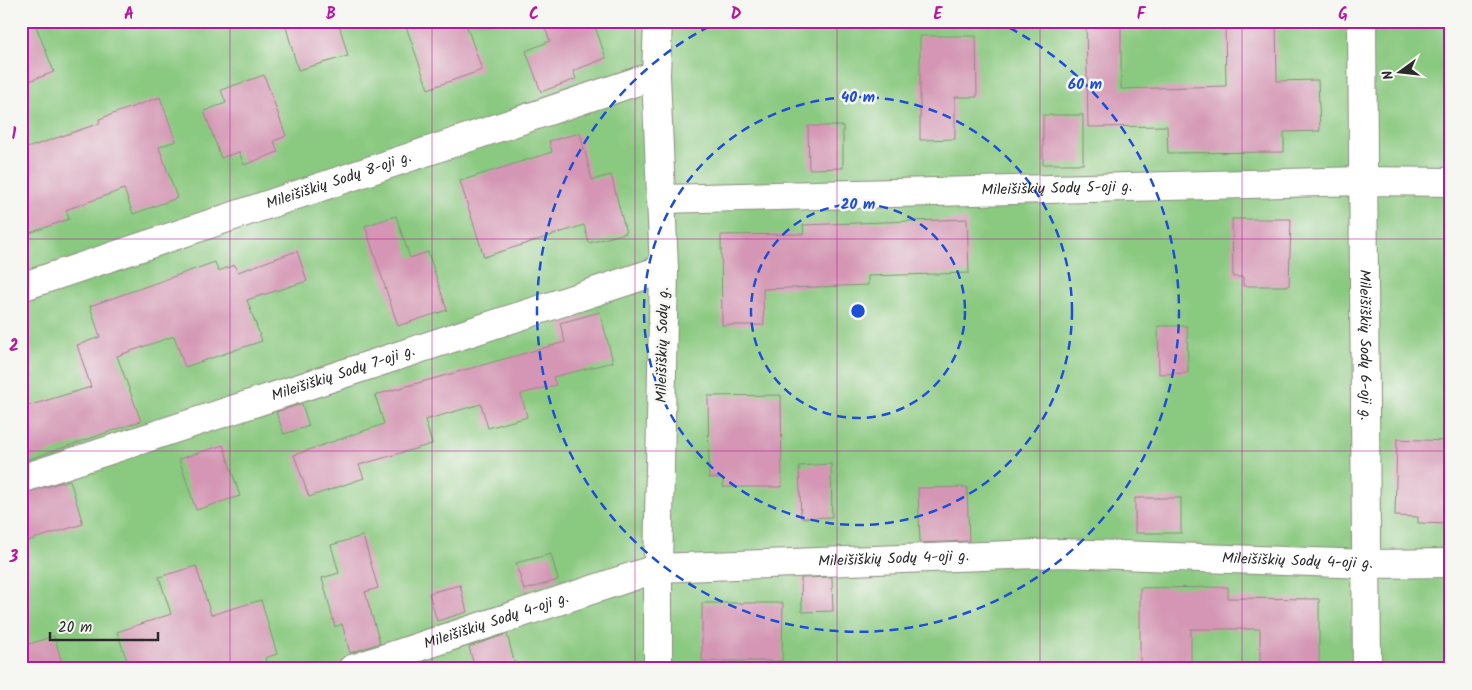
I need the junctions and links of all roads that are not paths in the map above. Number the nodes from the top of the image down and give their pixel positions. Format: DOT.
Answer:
graph roads {
  1 [pos="658,21"];
  2 [pos="1362,21"];
  3 [pos="656,75"];
  4 [pos="1363,181"];
  5 [pos="1451,182"];
  6 [pos="662,199"];
  7 [pos="664,269"];
  8 [pos="21,287"];
  9 [pos="21,479"];
  10 [pos="1451,563"];
  11 [pos="1367,564"];
  12 [pos="658,568"];
  13 [pos="352,669"];
  14 [pos="658,669"];
  15 [pos="1367,669"];
  1 -- 3 [label="street, Mileišiškių Sodų g."];
  2 -- 4 [label="street, Mileišiškių Sodų 6-oji g."];
  3 -- 6 [label="street, Mileišiškių Sodų g."];
  3 -- 8 [label="street, Mileišiškių Sodų 8-oji g."];
  4 -- 5 [label="street, Mileišiškių Sodų 5-oji g."];
  4 -- 6 [label="street, Mileišiškių Sodų 5-oji g."];
  4 -- 11 [label="street, Mileišiškių Sodų 6-oji g."];
  6 -- 7 [label="street, Mileišiškių Sodų g."];
  7 -- 9 [label="street, Mileišiškių Sodų 7-oji g."];
  7 -- 12 [label="street, Mileišiškių Sodų g."];
  10 -- 11 [label="street, Mileišiškių Sodų 4-oji g."];
  11 -- 12 [label="street, Mileišiškių Sodų 4-oji g."];
  11 -- 15 [label="street, Mileišiškių Sodų 6-oji g."];
  12 -- 13 [label="street, Mileišiškių Sodų 4-oji g."];
  12 -- 14 [label="street, Mileišiškių Sodų g."];
}
